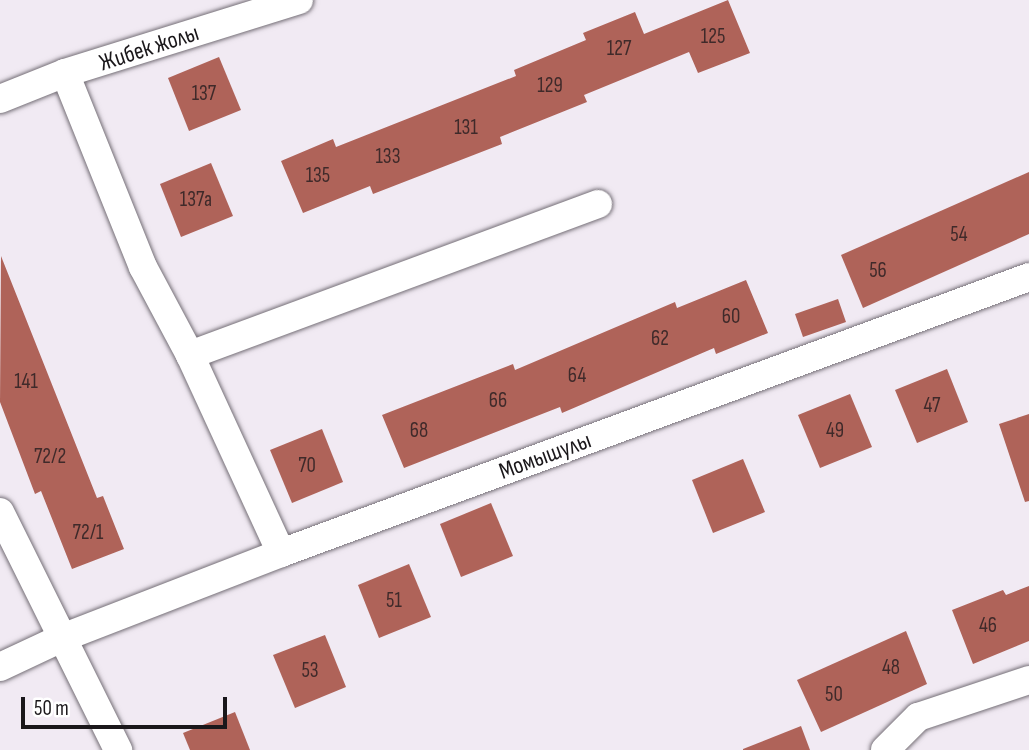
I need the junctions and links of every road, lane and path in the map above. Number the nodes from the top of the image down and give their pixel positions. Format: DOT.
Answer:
graph roads {
  1 [pos="299,0"];
  2 [pos="65,73"];
  3 [pos="0,99"];
  4 [pos="598,204"];
  5 [pos="1029,277"];
  6 [pos="190,355"];
  7 [pos="0,512"];
  8 [pos="281,553"];
  9 [pos="62,638"];
  10 [pos="0,667"];
  11 [pos="1029,680"];
  12 [pos="118,750"];
  13 [pos="885,750"];
  1 -- 2 [label="street, Жибек жолы"];
  2 -- 3 [label="street, Жибек жолы"];
  2 -- 6 [label="street"];
  4 -- 6 [label="street"];
  5 -- 8 [label="street, Момышулы"];
  6 -- 8 [label="street"];
  7 -- 9 [label="street"];
  8 -- 9 [label="street, Момышулы"];
  9 -- 10 [label="street, Момышулы"];
  9 -- 12 [label="street"];
  11 -- 13 [label="street"];
}
